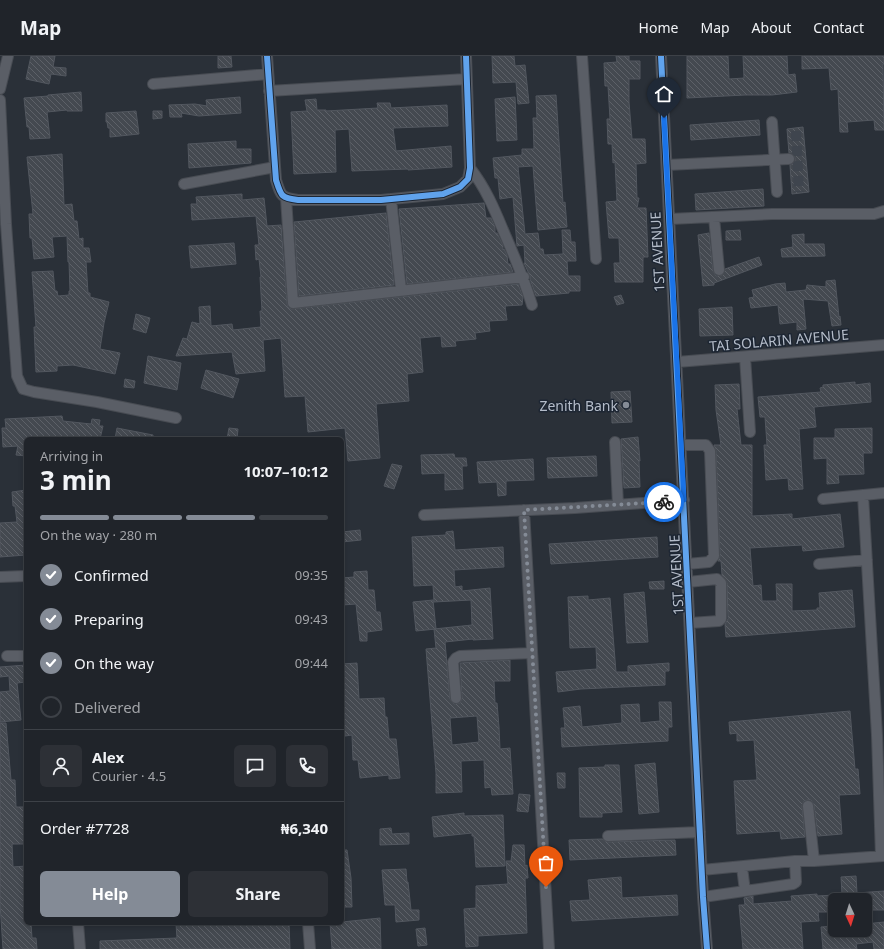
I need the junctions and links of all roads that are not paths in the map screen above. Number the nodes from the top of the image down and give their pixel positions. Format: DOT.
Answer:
graph roads {
  1 [pos="8,56"];
  2 [pos="267,56"];
  3 [pos="466,56"];
  4 [pos="582,56"];
  5 [pos="661,56"];
  6 [pos="268,74"];
  7 [pos="466,79"];
  8 [pos="153,84"];
  9 [pos="0,89"];
  10 [pos="269,91"];
  11 [pos="0,100"];
  12 [pos="772,122"];
  13 [pos="775,159"];
  14 [pos="789,159"];
  15 [pos="667,165"];
  16 [pos="275,167"];
  17 [pos="470,168"];
  18 [pos="184,184"];
  19 [pos="777,192"];
  20 [pos="286,198"];
  21 [pos="391,199"];
  22 [pos="884,211"];
  23 [pos="714,217"];
  24 [pos="670,219"];
  25 [pos="3,225"];
  26 [pos="596,259"];
  27 [pos="719,270"];
  28 [pos="524,277"];
  29 [pos="401,290"];
  30 [pos="532,305"];
  31 [pos="884,345"];
  32 [pos="745,357"];
  33 [pos="677,362"];
  34 [pos="176,418"];
  35 [pos="750,432"];
  36 [pos="615,442"];
  37 [pos="681,445"];
  38 [pos="884,493"];
  39 [pos="863,495"];
  40 [pos="823,499"];
  41 [pos="684,500"];
  42 [pos="618,505"];
  43 [pos="524,510"];
  44 [pos="424,514"];
  45 [pos="867,560"];
  46 [pos="687,564"];
  47 [pos="819,564"];
  48 [pos="24,576"];
  49 [pos="0,577"];
  50 [pos="688,582"];
  51 [pos="690,623"];
  52 [pos="532,652"];
  53 [pos="7,656"];
  54 [pos="24,656"];
  55 [pos="456,698"];
  56 [pos="881,735"];
  57 [pos="808,806"];
  58 [pos="700,832"];
  59 [pos="608,836"];
  60 [pos="882,856"];
  61 [pos="795,861"];
  62 [pos="814,861"];
  63 [pos="742,866"];
  64 [pos="702,870"];
  65 [pos="745,891"];
  66 [pos="703,897"];
  67 [pos="78,925"];
  68 [pos="308,925"];
  69 [pos="80,949"];
  70 [pos="310,949"];
  71 [pos="549,949"];
  72 [pos="707,949"];
  1 -- 9 [label="street"];
  2 -- 6 [label="street"];
  3 -- 7 [label="street"];
  4 -- 26 [label="street"];
  5 -- 15 [label="street, 1ST AVENUE"];
  6 -- 8 [label="street"];
  6 -- 10 [label="street"];
  7 -- 10 [label="street"];
  7 -- 17 [label="street"];
  10 -- 16 [label="street"];
  11 -- 25 [label="street"];
  12 -- 13 [label="street"];
  13 -- 14 [label="street"];
  13 -- 15 [label="street"];
  13 -- 19 [label="street"];
  15 -- 24 [label="street, 1ST AVENUE"];
  16 -- 18 [label="street"];
  16 -- 20 [label="street"];
  17 -- 21 [label="street"];
  17 -- 28 [label="street"];
  20 -- 21 [label="street"];
  20 -- 29 [label="street"];
  21 -- 29 [label="street"];
  22 -- 23 [label="street"];
  23 -- 24 [label="street"];
  23 -- 27 [label="street"];
  24 -- 33 [label="street, 1ST AVENUE"];
  25 -- 34 [label="street"];
  28 -- 29 [label="street"];
  28 -- 30 [label="street"];
  31 -- 32 [label="street, TAI SOLARIN AVENUE"];
  32 -- 33 [label="street, TAI SOLARIN AVENUE"];
  32 -- 35 [label="street"];
  33 -- 37 [label="street, 1ST AVENUE"];
  36 -- 42 [label="street"];
  37 -- 41 [label="street, 1ST AVENUE"];
  37 -- 46 [label="street"];
  38 -- 39 [label="street"];
  39 -- 40 [label="street"];
  39 -- 45 [label="street"];
  41 -- 42 [label="street"];
  41 -- 46 [label="street, 1ST AVENUE"];
  42 -- 43 [label="street"];
  43 -- 44 [label="street"];
  43 -- 52 [label="street"];
  45 -- 47 [label="street"];
  45 -- 56 [label="street"];
  46 -- 50 [label="street, 1ST AVENUE"];
  48 -- 49 [label="street"];
  50 -- 51 [label="street, 1ST AVENUE"];
  50 -- 51 [label="street"];
  51 -- 58 [label="street, 1ST AVENUE"];
  52 -- 55 [label="street"];
  52 -- 71 [label="street"];
  53 -- 54 [label="street"];
  56 -- 60 [label="street"];
  57 -- 62 [label="street"];
  58 -- 59 [label="street"];
  58 -- 64 [label="street, 1ST AVENUE"];
  60 -- 62 [label="street"];
  61 -- 62 [label="street"];
  61 -- 63 [label="street"];
  61 -- 65 [label="street"];
  63 -- 64 [label="street"];
  63 -- 65 [label="street"];
  64 -- 66 [label="street, 1ST AVENUE"];
  65 -- 66 [label="street"];
  66 -- 72 [label="street, 1ST AVENUE"];
  67 -- 69 [label="street"];
  68 -- 70 [label="street"];
}
